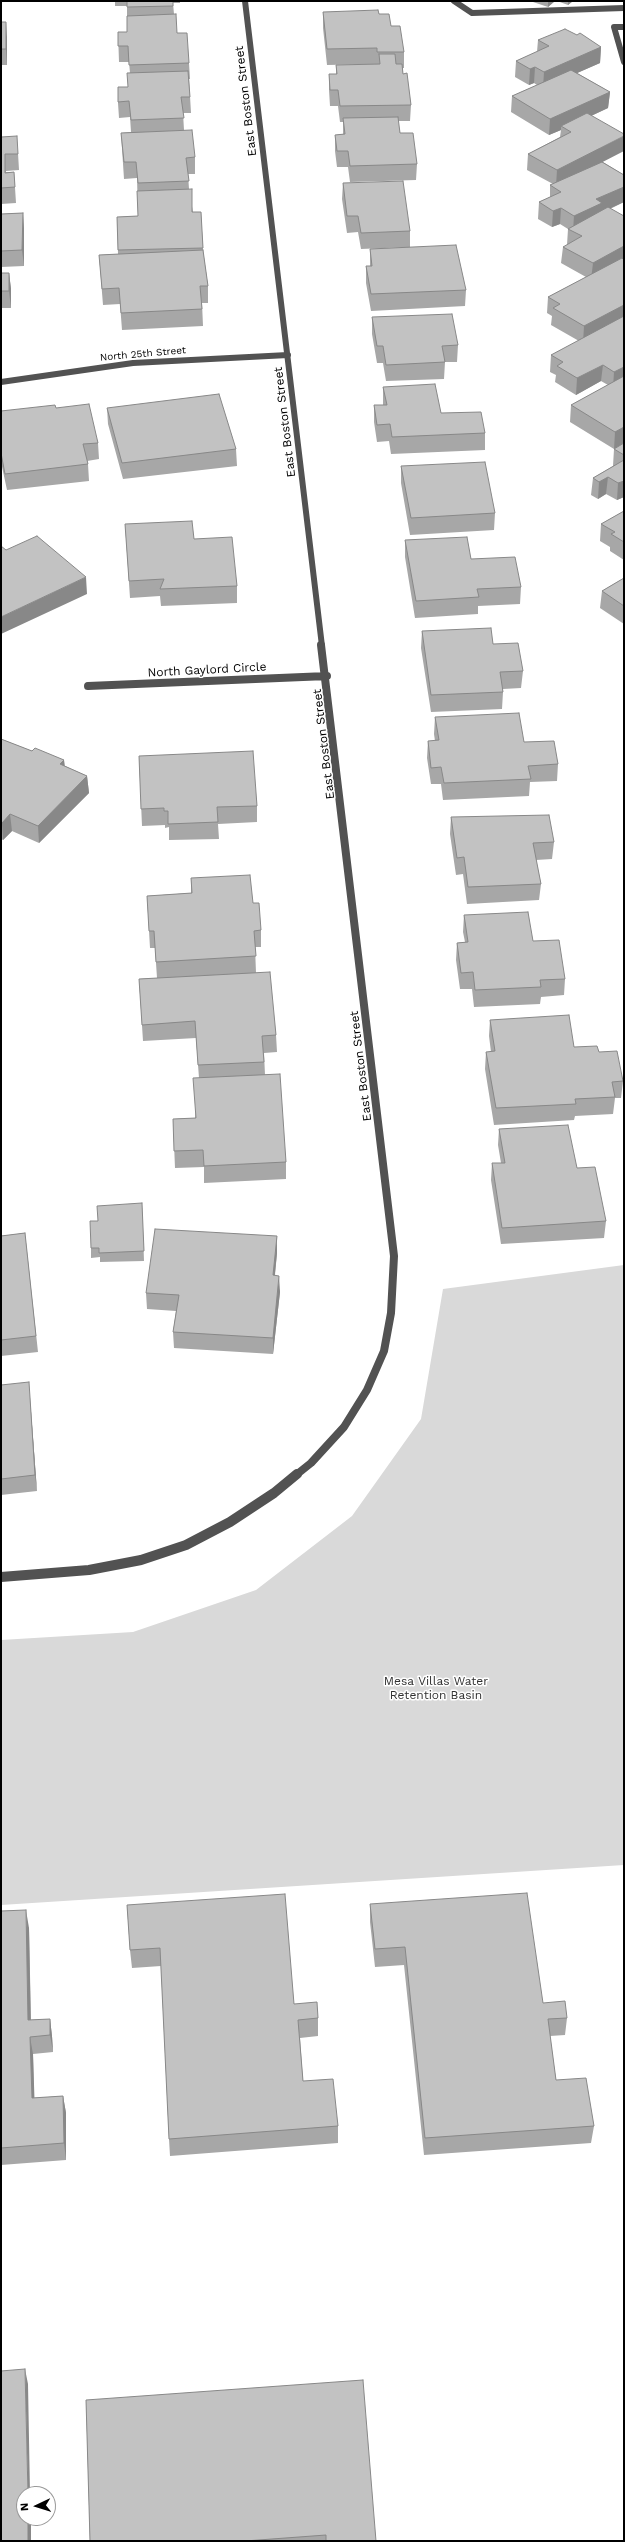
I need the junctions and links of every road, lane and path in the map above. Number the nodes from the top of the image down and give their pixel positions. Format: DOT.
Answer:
graph roads {
  1 [pos="245,1"];
  2 [pos="454,1"];
  3 [pos="624,8"];
  4 [pos="624,27"];
  5 [pos="624,62"];
  6 [pos="288,355"];
  7 [pos="1,382"];
  8 [pos="327,676"];
  9 [pos="88,686"];
  10 [pos="1,1577"];
  1 -- 6 [label="street, East Boston Street"];
  2 -- 3 [label="street"];
  4 -- 5 [label="street"];
  6 -- 7 [label="street, North 25th Street"];
  6 -- 8 [label="street, East Boston Street"];
  8 -- 9 [label="street, North Gaylord Circle"];
  8 -- 10 [label="street, East Boston Street"];
}
